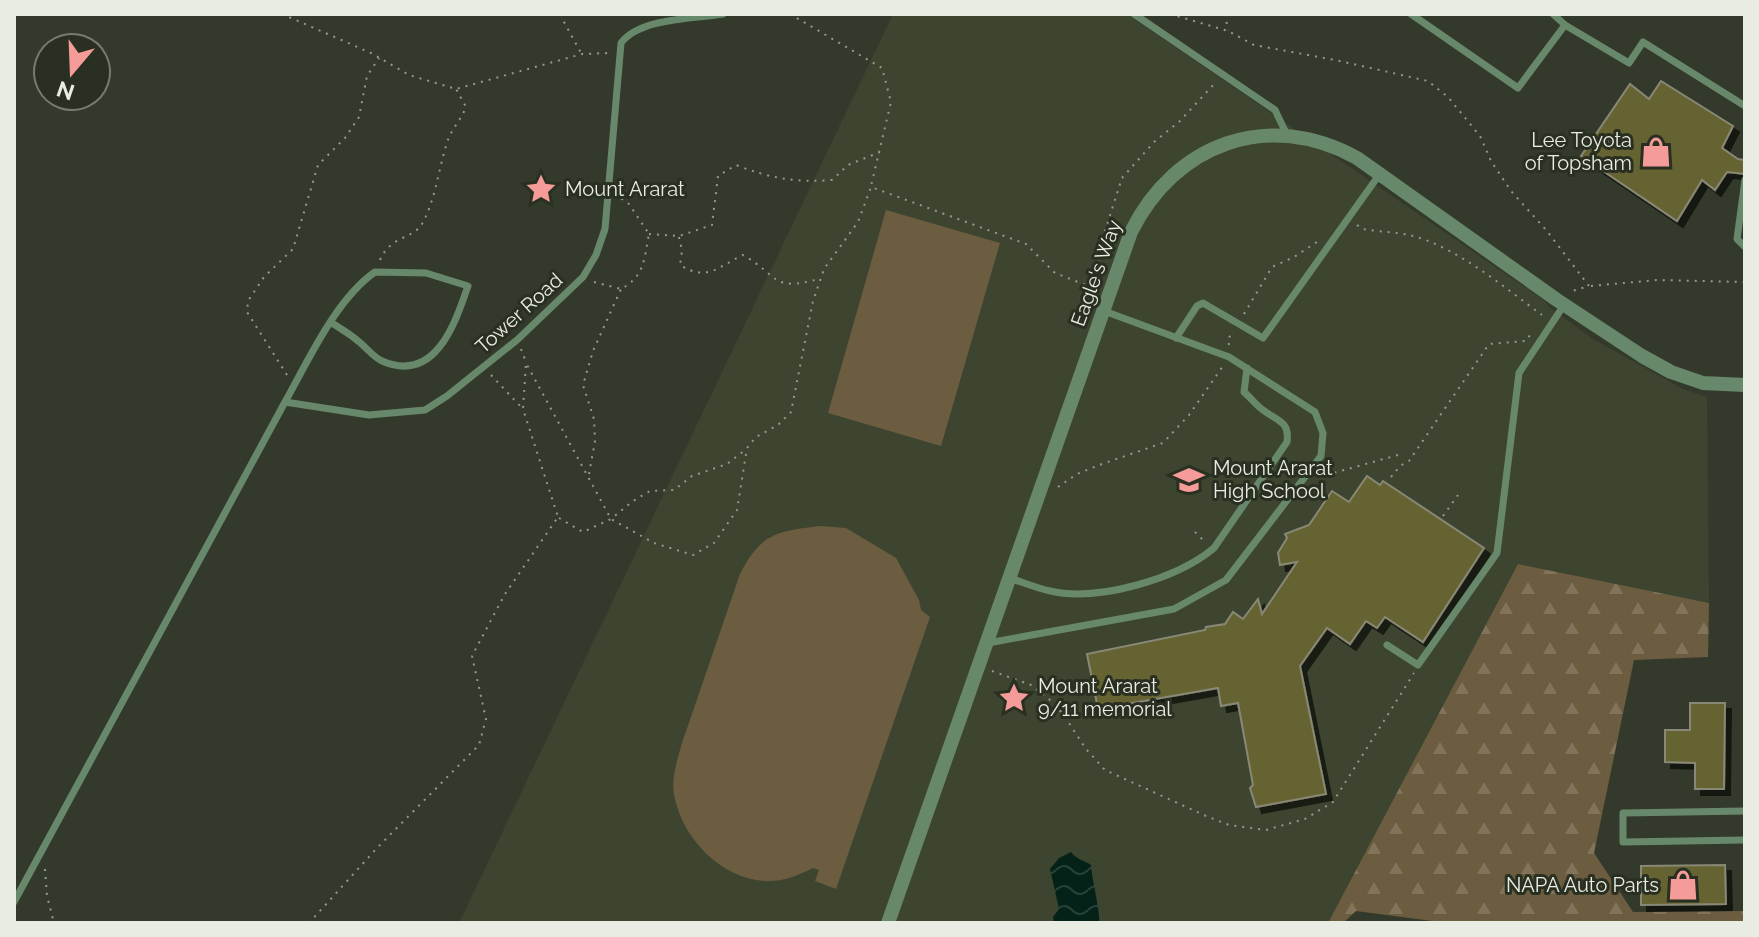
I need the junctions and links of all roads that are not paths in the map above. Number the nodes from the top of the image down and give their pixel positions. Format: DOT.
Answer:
graph roads {
  1 [pos="723,14"];
  2 [pos="1134,14"];
  3 [pos="1411,14"];
  4 [pos="1553,14"];
  5 [pos="1565,25"];
  6 [pos="1745,106"];
  7 [pos="1287,135"];
  8 [pos="1379,175"];
  9 [pos="1745,180"];
  10 [pos="1745,247"];
  11 [pos="1557,307"];
  12 [pos="1103,310"];
  13 [pos="332,323"];
  14 [pos="1176,338"];
  15 [pos="1247,368"];
  16 [pos="1745,385"];
  17 [pos="285,402"];
  18 [pos="1009,578"];
  19 [pos="988,643"];
  20 [pos="1387,645"];
  21 [pos="1745,811"];
  22 [pos="1745,840"];
  23 [pos="14,902"];
  24 [pos="888,923"];
  1 -- 17 [label="lane, Tower Road"];
  2 -- 7 [label="lane"];
  3 -- 5 [label="lane"];
  4 -- 5 [label="lane"];
  5 -- 6 [label="lane"];
  7 -- 8 [label="street, Eagle's Way"];
  7 -- 12 [label="street, Eagle's Way"];
  8 -- 11 [label="street, Eagle's Way"];
  8 -- 14 [label="lane"];
  9 -- 10 [label="lane"];
  11 -- 16 [label="street, Eagle's Way"];
  11 -- 20 [label="lane"];
  12 -- 14 [label="lane"];
  12 -- 18 [label="street, Eagle's Way"];
  13 -- 13 [label="lane"];
  13 -- 17 [label="lane"];
  14 -- 15 [label="lane"];
  15 -- 18 [label="lane"];
  15 -- 19 [label="lane"];
  17 -- 23 [label="lane"];
  18 -- 19 [label="street, Eagle's Way"];
  19 -- 24 [label="street, Eagle's Way"];
  21 -- 22 [label="lane"];
}
